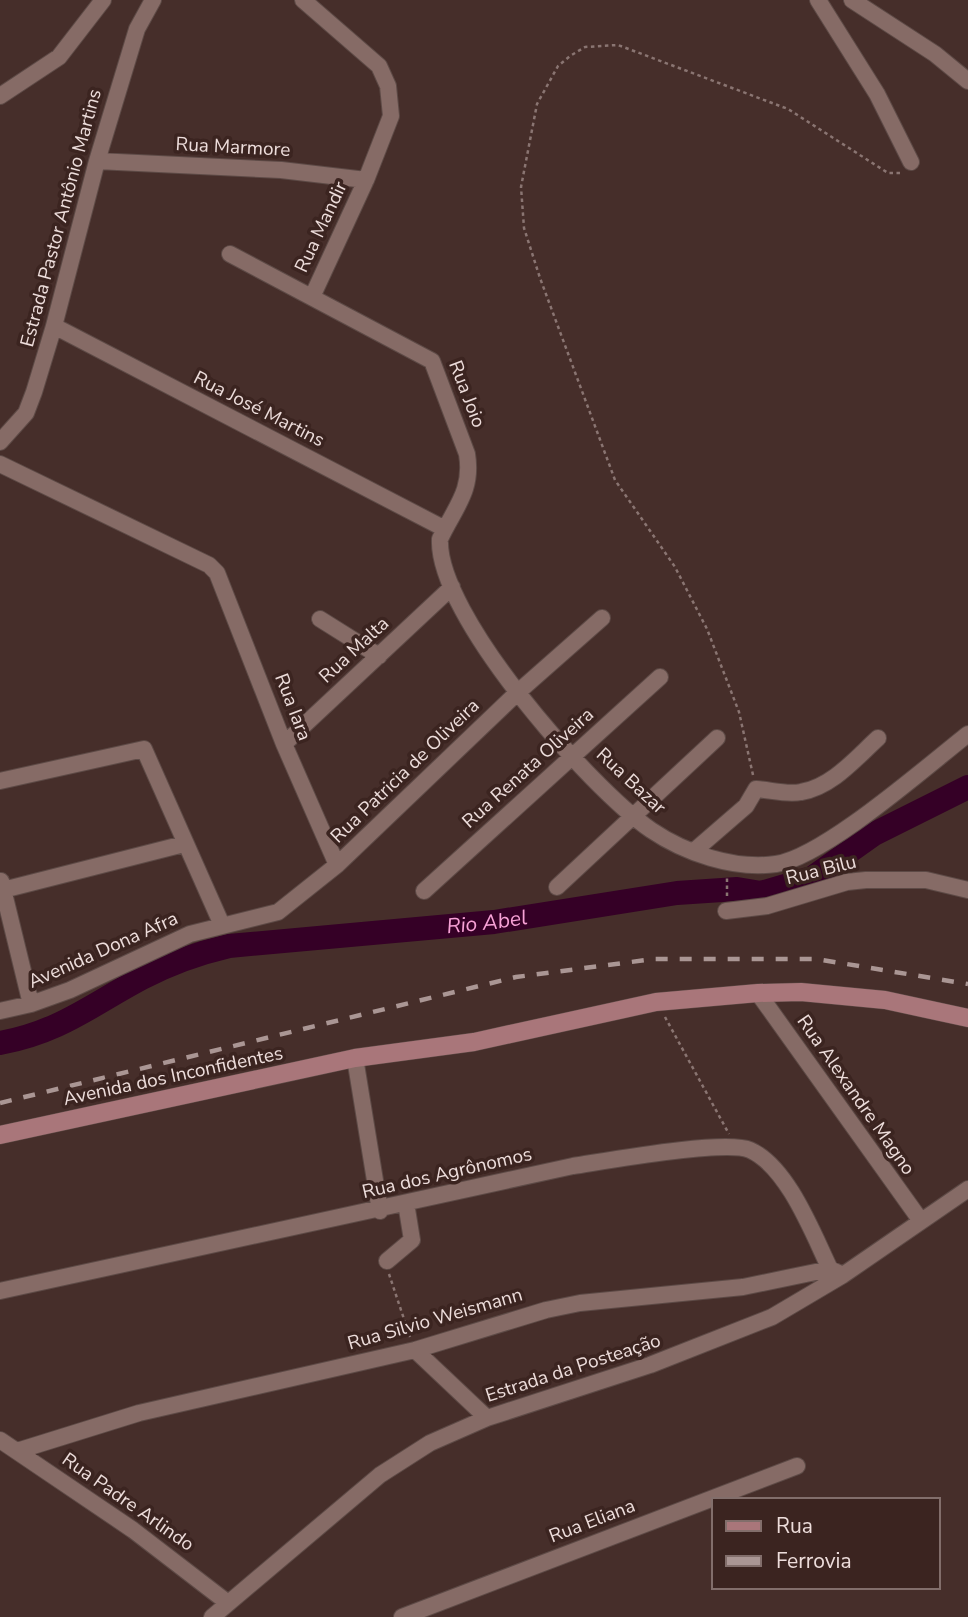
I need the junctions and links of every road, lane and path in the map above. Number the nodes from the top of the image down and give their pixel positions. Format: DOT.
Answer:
graph roads {
  1 [pos="103,0"];
  2 [pos="303,0"];
  3 [pos="818,0"];
  4 [pos="149,1"];
  5 [pos="860,2"];
  6 [pos="968,81"];
  7 [pos="0,96"];
  8 [pos="97,161"];
  9 [pos="911,162"];
  10 [pos="366,180"];
  11 [pos="230,254"];
  12 [pos="312,297"];
  13 [pos="54,326"];
  14 [pos="0,442"];
  15 [pos="0,464"];
  16 [pos="445,529"];
  17 [pos="452,587"];
  18 [pos="602,618"];
  19 [pos="320,619"];
  20 [pos="379,656"];
  21 [pos="660,677"];
  22 [pos="517,693"];
  23 [pos="968,734"];
  24 [pos="878,737"];
  25 [pos="717,738"];
  26 [pos="284,744"];
  27 [pos="573,757"];
  28 [pos="0,781"];
  29 [pos="756,789"];
  30 [pos="633,816"];
  31 [pos="184,844"];
  32 [pos="694,851"];
  33 [pos="337,865"];
  34 [pos="727,878"];
  35 [pos="1,884"];
  36 [pos="556,887"];
  37 [pos="968,890"];
  38 [pos="424,891"];
  39 [pos="726,906"];
  40 [pos="222,925"];
  41 [pos="758,993"];
  42 [pos="656,1002"];
  43 [pos="31,1004"];
  44 [pos="0,1012"];
  45 [pos="968,1018"];
  46 [pos="355,1058"];
  47 [pos="0,1135"];
  48 [pos="736,1146"];
  49 [pos="968,1189"];
  50 [pos="406,1203"];
  51 [pos="380,1210"];
  52 [pos="921,1221"];
  53 [pos="387,1261"];
  54 [pos="836,1272"];
  55 [pos="0,1291"];
  56 [pos="415,1350"];
  57 [pos="487,1418"];
  58 [pos="0,1440"];
  59 [pos="17,1451"];
  60 [pos="797,1466"];
  61 [pos="714,1498"];
  62 [pos="712,1499"];
  63 [pos="228,1603"];
  64 [pos="420,1612"];
  65 [pos="212,1617"];
  66 [pos="402,1617"];
  1 -- 7 [label="street"];
  2 -- 10 [label="street, Rua Mandir"];
  3 -- 9 [label="street"];
  4 -- 8 [label="street, Estrada Pastor Antônio Martins"];
  5 -- 6 [label="street"];
  8 -- 10 [label="street, Rua Marmore"];
  8 -- 13 [label="street, Estrada Pastor Antônio Martins"];
  9 -- 29 [label="path"];
  10 -- 12 [label="street, Rua Mandir"];
  11 -- 12 [label="street, Rua Mandir"];
  12 -- 16 [label="street, Rua Joio"];
  13 -- 14 [label="street, Estrada Pastor Antônio Martins"];
  13 -- 16 [label="street, Rua José Martins"];
  15 -- 26 [label="street, Rua Iara"];
  16 -- 17 [label="street, Rua Bazar"];
  17 -- 20 [label="street, Rua Malta"];
  17 -- 22 [label="street, Rua Bazar"];
  18 -- 22 [label="street, Rua Patricia de Oliveira"];
  19 -- 20 [label="street"];
  20 -- 26 [label="street, Rua Malta"];
  21 -- 27 [label="street, Rua Renata Oliveira"];
  22 -- 27 [label="street, Rua Bazar"];
  22 -- 33 [label="street, Rua Patricia de Oliveira"];
  23 -- 32 [label="street, Rua Bazar"];
  24 -- 29 [label="street"];
  25 -- 30 [label="street"];
  26 -- 33 [label="street, Rua Iara"];
  27 -- 30 [label="street, Rua Bazar"];
  27 -- 38 [label="street, Rua Renata Oliveira"];
  28 -- 31 [label="street"];
  29 -- 32 [label="street"];
  30 -- 32 [label="street, Rua Bazar"];
  30 -- 36 [label="street"];
  31 -- 35 [label="street"];
  31 -- 40 [label="street"];
  33 -- 40 [label="street, Rua Patricia de Oliveira"];
  34 -- 39 [label="path"];
  35 -- 43 [label="street"];
  37 -- 39 [label="street, Rua Bilu"];
  40 -- 43 [label="street, Avenida Dona Afra"];
  41 -- 42 [label="main road, Avenida dos Inconfidentes"];
  41 -- 45 [label="main road, Avenida dos Inconfidentes"];
  41 -- 52 [label="street, Rua Alexandre Magno"];
  42 -- 46 [label="main road, Avenida dos Inconfidentes"];
  42 -- 48 [label="path"];
  43 -- 44 [label="street, Avenida Dona Afra"];
  46 -- 47 [label="main road, Avenida dos Inconfidentes"];
  46 -- 51 [label="street"];
  48 -- 50 [label="street, Rua dos Agrônomos"];
  48 -- 54 [label="street"];
  49 -- 52 [label="street, Estrada da Posteação"];
  50 -- 51 [label="street, Rua dos Agrônomos"];
  50 -- 53 [label="street"];
  51 -- 55 [label="street, Rua dos Agrônomos"];
  52 -- 54 [label="street, Estrada da Posteação"];
  53 -- 56 [label="path"];
  54 -- 56 [label="street, Rua Silvio Weismann"];
  54 -- 57 [label="street, Estrada da Posteação"];
  56 -- 57 [label="street"];
  56 -- 59 [label="street, Rua Silvio Weismann"];
  57 -- 63 [label="street, Estrada da Posteação"];
  58 -- 59 [label="street, Rua Padre Arlindo"];
  59 -- 63 [label="street, Rua Padre Arlindo"];
  60 -- 61 [label="street, Rua Eliana"];
  62 -- 64 [label="street, Rua Eliana"];
  63 -- 65 [label="street, Estrada da Posteação"];
  64 -- 66 [label="street, Rua Eliana"];
}
